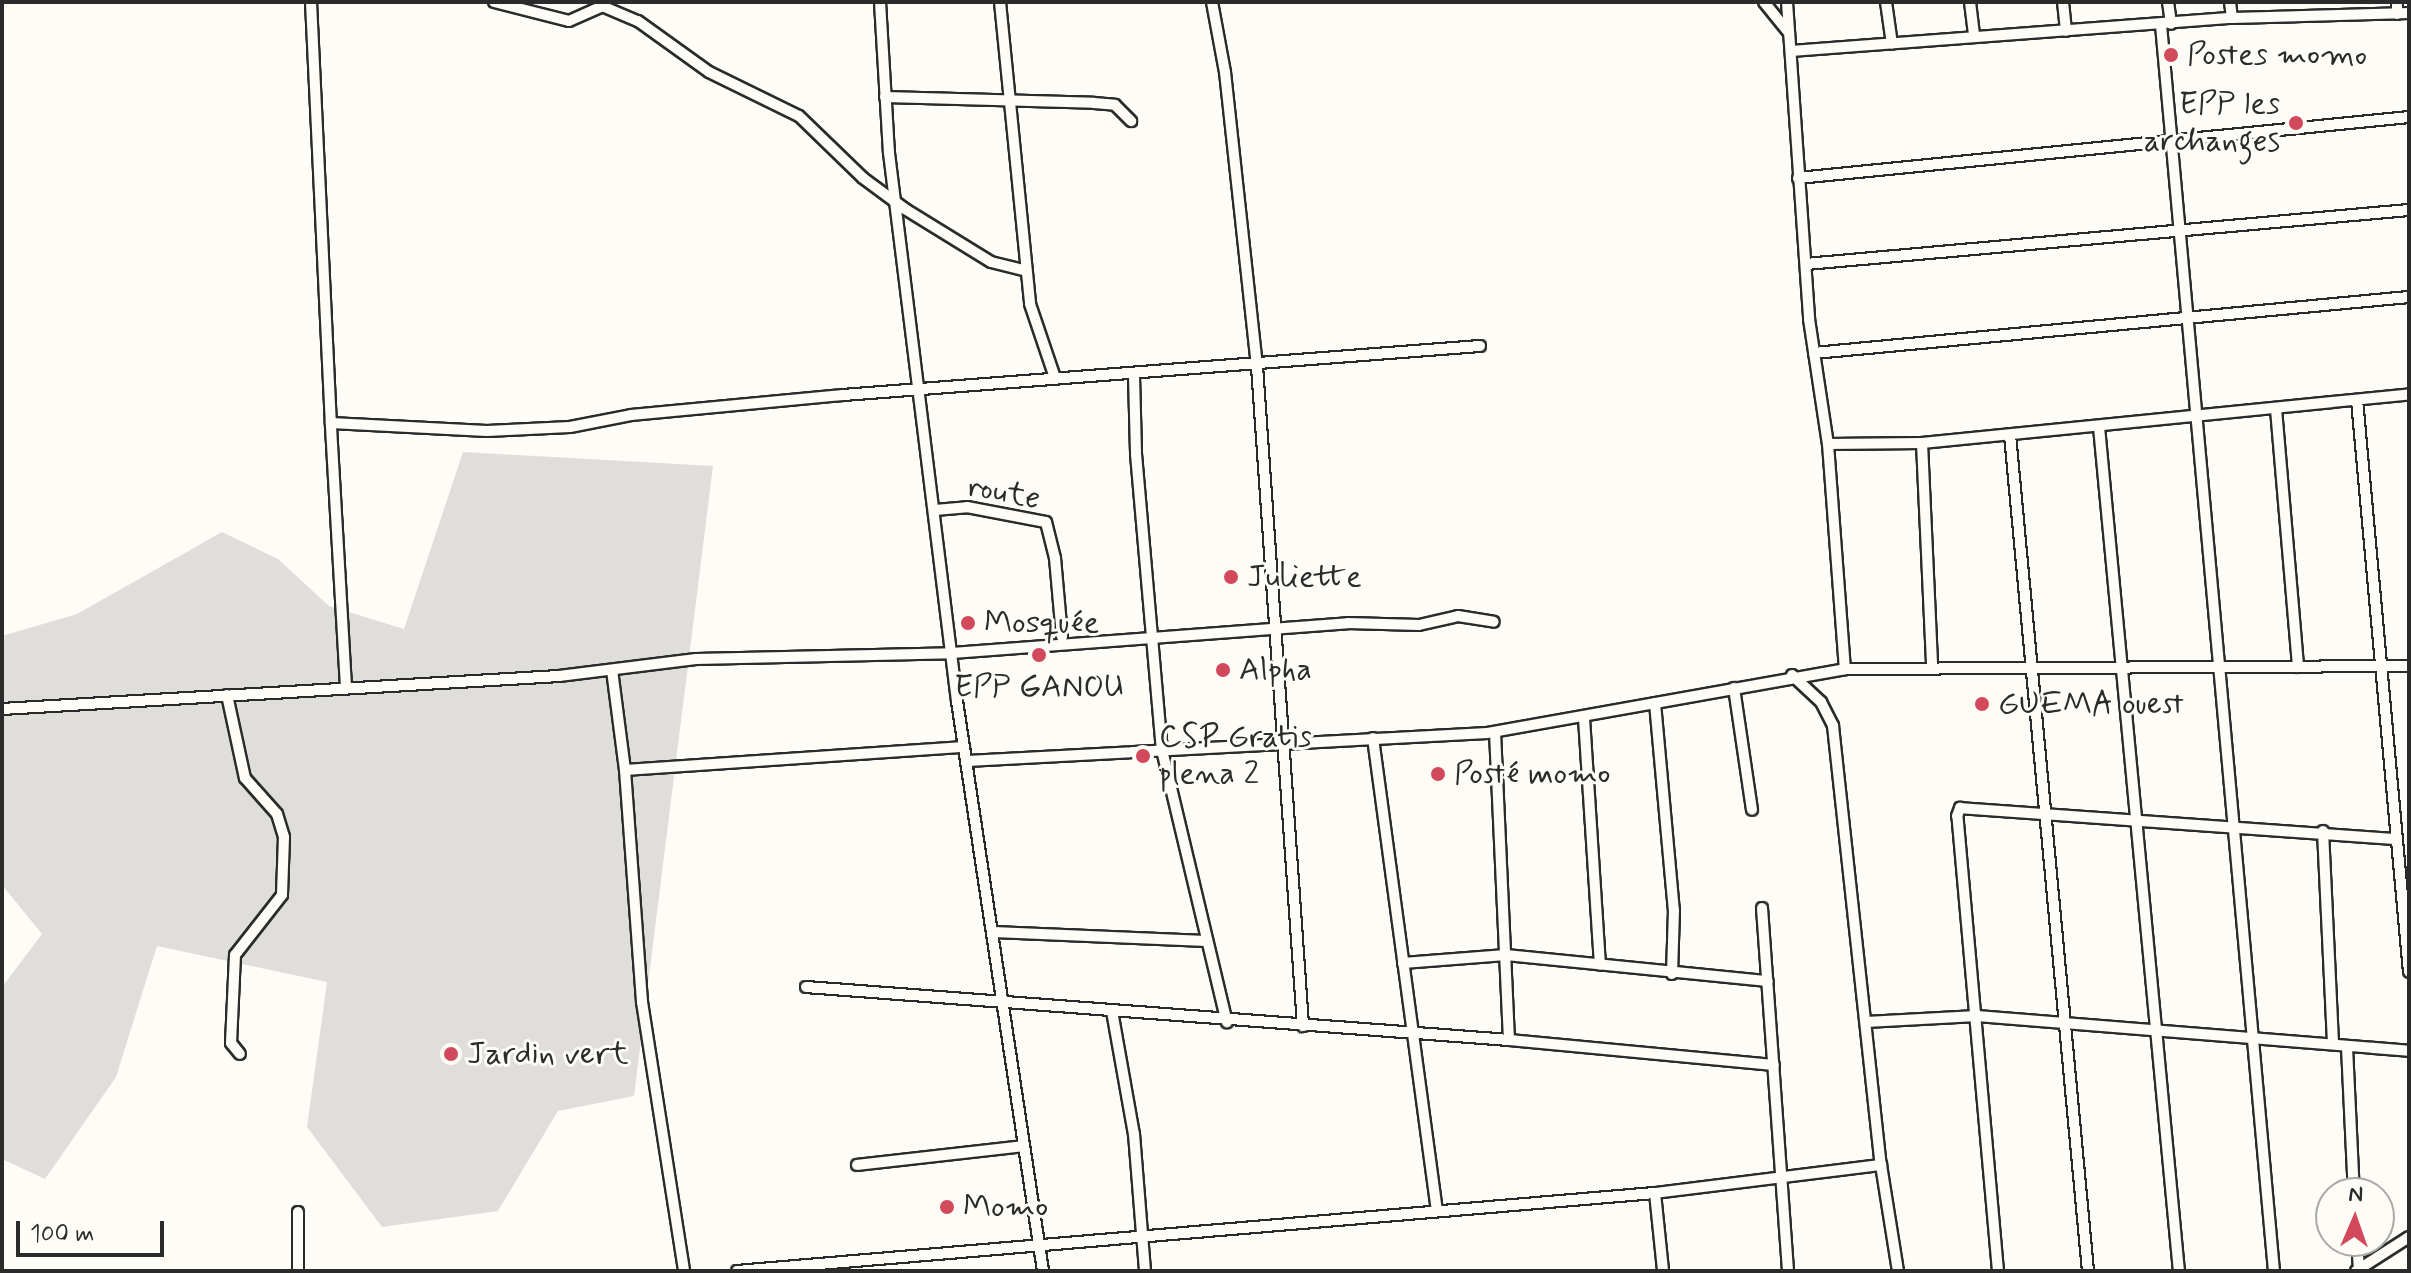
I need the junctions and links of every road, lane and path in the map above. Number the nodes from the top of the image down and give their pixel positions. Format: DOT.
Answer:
graph roads {
  1 [pos="311,2"];
  2 [pos="494,2"];
  3 [pos="880,2"];
  4 [pos="1000,2"];
  5 [pos="1212,2"];
  6 [pos="1764,2"];
  7 [pos="1787,2"];
  8 [pos="1886,2"];
  9 [pos="1970,2"];
  10 [pos="2063,2"];
  11 [pos="2168,2"];
  12 [pos="2230,2"];
  13 [pos="2397,2"];
  14 [pos="2319,8"];
  15 [pos="2403,14"];
  16 [pos="2232,18"];
  17 [pos="2166,25"];
  18 [pos="2066,31"];
  19 [pos="1790,34"];
  20 [pos="1974,37"];
  21 [pos="1892,44"];
  22 [pos="1791,51"];
  23 [pos="885,97"];
  24 [pos="1010,103"];
  25 [pos="2409,117"];
  26 [pos="1131,121"];
  27 [pos="2169,143"];
  28 [pos="1798,178"];
  29 [pos="895,203"];
  30 [pos="2409,210"];
  31 [pos="2177,234"];
  32 [pos="1806,264"];
  33 [pos="1026,271"];
  34 [pos="2409,297"];
  35 [pos="2186,320"];
  36 [pos="1480,346"];
  37 [pos="1814,353"];
  38 [pos="1257,366"];
  39 [pos="1134,376"];
  40 [pos="1055,378"];
  41 [pos="920,390"];
  42 [pos="2409,394"];
  43 [pos="2357,400"];
  44 [pos="2276,409"];
  45 [pos="2195,418"];
  46 [pos="331,423"];
  47 [pos="2099,427"];
  48 [pos="2010,435"];
  49 [pos="1922,443"];
  50 [pos="1828,444"];
  51 [pos="935,510"];
  52 [pos="1494,622"];
  53 [pos="1275,629"];
  54 [pos="1150,636"];
  55 [pos="1062,637"];
  56 [pos="952,653"];
  57 [pos="2219,664"];
  58 [pos="2379,665"];
  59 [pos="2409,666"];
  60 [pos="1932,667"];
  61 [pos="2032,667"];
  62 [pos="2122,667"];
  63 [pos="2298,667"];
  64 [pos="1845,669"];
  65 [pos="612,670"];
  66 [pos="1792,675"];
  67 [pos="346,687"];
  68 [pos="1734,688"];
  69 [pos="227,695"];
  70 [pos="1655,703"];
  71 [pos="2,709"];
  72 [pos="1584,718"];
  73 [pos="1495,732"];
  74 [pos="1373,738"];
  75 [pos="1284,744"];
  76 [pos="964,747"];
  77 [pos="1162,750"];
  78 [pos="967,761"];
  79 [pos="625,770"];
  80 [pos="1752,810"];
  81 [pos="2045,812"];
  82 [pos="2137,822"];
  83 [pos="2233,824"];
  84 [pos="2323,831"];
  85 [pos="2396,839"];
  86 [pos="1762,908"];
  87 [pos="993,932"];
  88 [pos="1207,941"];
  89 [pos="1506,955"];
  90 [pos="1403,963"];
  91 [pos="1600,964"];
  92 [pos="2409,972"];
  93 [pos="1672,974"];
  94 [pos="1768,981"];
  95 [pos="806,987"];
  96 [pos="1004,1005"];
  97 [pos="1112,1011"];
  98 [pos="1977,1016"];
  99 [pos="1227,1022"];
  100 [pos="1866,1022"];
  101 [pos="2066,1023"];
  102 [pos="1303,1026"];
  103 [pos="2155,1030"];
  104 [pos="1415,1036"];
  105 [pos="2256,1037"];
  106 [pos="1509,1040"];
  107 [pos="2333,1044"];
  108 [pos="2347,1047"];
  109 [pos="2409,1051"];
  110 [pos="240,1054"];
  111 [pos="1774,1065"];
  112 [pos="1024,1146"];
  113 [pos="857,1165"];
  114 [pos="1881,1165"];
  115 [pos="2353,1177"];
  116 [pos="1785,1178"];
  117 [pos="1655,1193"];
  118 [pos="1437,1209"];
  119 [pos="298,1212"];
  120 [pos="1145,1236"];
  121 [pos="2409,1237"];
  122 [pos="1041,1247"];
  123 [pos="298,1271"];
  124 [pos="684,1271"];
  125 [pos="737,1271"];
  126 [pos="1043,1271"];
  127 [pos="1145,1271"];
  128 [pos="1663,1271"];
  129 [pos="1788,1271"];
  130 [pos="1898,1271"];
  131 [pos="1998,1271"];
  132 [pos="2088,1271"];
  133 [pos="2179,1271"];
  134 [pos="2274,1271"];
  135 [pos="2358,1271"];
  1 -- 46 [label="street"];
  2 -- 29 [label="street"];
  3 -- 23 [label="street"];
  4 -- 24 [label="street"];
  5 -- 38 [label="street"];
  6 -- 19 [label="street"];
  7 -- 19 [label="street"];
  8 -- 21 [label="street"];
  9 -- 20 [label="street"];
  10 -- 18 [label="street"];
  11 -- 17 [label="street"];
  12 -- 16 [label="street"];
  13 -- 15 [label="street"];
  14 -- 15 [label="street"];
  14 -- 16 [label="street"];
  16 -- 17 [label="street"];
  17 -- 18 [label="street"];
  17 -- 27 [label="street"];
  18 -- 20 [label="street"];
  19 -- 22 [label="street"];
  20 -- 21 [label="street"];
  21 -- 22 [label="street"];
  22 -- 28 [label="street"];
  23 -- 24 [label="street"];
  23 -- 29 [label="street"];
  24 -- 26 [label="street"];
  24 -- 33 [label="street"];
  25 -- 27 [label="street"];
  27 -- 28 [label="street"];
  27 -- 31 [label="street"];
  28 -- 32 [label="street"];
  29 -- 33 [label="street"];
  29 -- 41 [label="street"];
  30 -- 31 [label="street"];
  31 -- 32 [label="street"];
  31 -- 35 [label="street"];
  32 -- 37 [label="street"];
  33 -- 40 [label="street"];
  34 -- 35 [label="street"];
  35 -- 37 [label="street"];
  35 -- 45 [label="street"];
  36 -- 38 [label="street"];
  37 -- 50 [label="street"];
  38 -- 39 [label="street"];
  38 -- 53 [label="street"];
  39 -- 40 [label="street"];
  39 -- 54 [label="street"];
  40 -- 41 [label="street"];
  41 -- 46 [label="street"];
  41 -- 51 [label="street"];
  42 -- 43 [label="street"];
  43 -- 44 [label="street"];
  43 -- 58 [label="street"];
  44 -- 45 [label="street"];
  44 -- 63 [label="street"];
  45 -- 47 [label="street"];
  45 -- 57 [label="street"];
  46 -- 67 [label="street"];
  47 -- 48 [label="street"];
  47 -- 62 [label="street"];
  48 -- 49 [label="street"];
  48 -- 61 [label="street"];
  49 -- 50 [label="street"];
  49 -- 60 [label="street"];
  50 -- 64 [label="street"];
  51 -- 55 [label="street, route"];
  51 -- 56 [label="street"];
  52 -- 53 [label="street"];
  53 -- 54 [label="street"];
  53 -- 75 [label="street"];
  54 -- 56 [label="street"];
  54 -- 77 [label="street"];
  56 -- 65 [label="street"];
  56 -- 76 [label="street"];
  57 -- 62 [label="street"];
  57 -- 63 [label="street"];
  57 -- 83 [label="street"];
  58 -- 59 [label="street"];
  58 -- 63 [label="street"];
  58 -- 85 [label="street"];
  60 -- 61 [label="street"];
  60 -- 64 [label="street"];
  61 -- 62 [label="street"];
  61 -- 81 [label="street"];
  62 -- 82 [label="street"];
  64 -- 66 [label="street"];
  65 -- 67 [label="street"];
  65 -- 79 [label="street"];
  66 -- 68 [label="street"];
  66 -- 100 [label="street"];
  67 -- 69 [label="street"];
  68 -- 70 [label="street"];
  68 -- 80 [label="street"];
  69 -- 71 [label="street"];
  69 -- 110 [label="street"];
  70 -- 72 [label="street"];
  70 -- 93 [label="street"];
  72 -- 73 [label="street"];
  72 -- 91 [label="street"];
  73 -- 74 [label="street"];
  73 -- 89 [label="street"];
  74 -- 75 [label="street"];
  74 -- 90 [label="street"];
  75 -- 77 [label="street"];
  75 -- 102 [label="street"];
  76 -- 78 [label="street"];
  76 -- 79 [label="street"];
  77 -- 78 [label="street"];
  77 -- 88 [label="street"];
  78 -- 87 [label="street"];
  79 -- 124 [label="street"];
  81 -- 82 [label="street"];
  81 -- 98 [label="street"];
  81 -- 101 [label="street"];
  82 -- 83 [label="street"];
  82 -- 103 [label="street"];
  83 -- 84 [label="street"];
  83 -- 105 [label="street"];
  84 -- 85 [label="street"];
  84 -- 107 [label="street"];
  85 -- 92 [label="street"];
  86 -- 94 [label="street"];
  87 -- 88 [label="street"];
  87 -- 96 [label="street"];
  88 -- 99 [label="street"];
  89 -- 90 [label="street"];
  89 -- 91 [label="street"];
  89 -- 106 [label="street"];
  90 -- 104 [label="street"];
  91 -- 93 [label="street"];
  93 -- 94 [label="street"];
  94 -- 111 [label="street"];
  95 -- 96 [label="street"];
  96 -- 97 [label="street"];
  96 -- 112 [label="street"];
  97 -- 99 [label="street"];
  97 -- 120 [label="street"];
  98 -- 100 [label="street"];
  98 -- 101 [label="street"];
  98 -- 131 [label="street"];
  99 -- 102 [label="street"];
  100 -- 114 [label="street"];
  101 -- 103 [label="street"];
  101 -- 132 [label="street"];
  102 -- 104 [label="street"];
  103 -- 105 [label="street"];
  103 -- 133 [label="street"];
  104 -- 106 [label="street"];
  104 -- 118 [label="street"];
  105 -- 107 [label="street"];
  105 -- 134 [label="street"];
  106 -- 111 [label="street"];
  107 -- 108 [label="street"];
  108 -- 109 [label="street"];
  108 -- 115 [label="street"];
  111 -- 116 [label="street"];
  112 -- 113 [label="street"];
  112 -- 122 [label="street"];
  114 -- 116 [label="street"];
  114 -- 130 [label="street"];
  116 -- 117 [label="street"];
  116 -- 129 [label="street"];
  117 -- 118 [label="street"];
  117 -- 128 [label="street"];
  118 -- 120 [label="street"];
  119 -- 123 [label="street"];
  120 -- 122 [label="street"];
  120 -- 127 [label="street"];
  121 -- 135 [label="street"];
  122 -- 125 [label="street"];
  122 -- 126 [label="street"];
}
